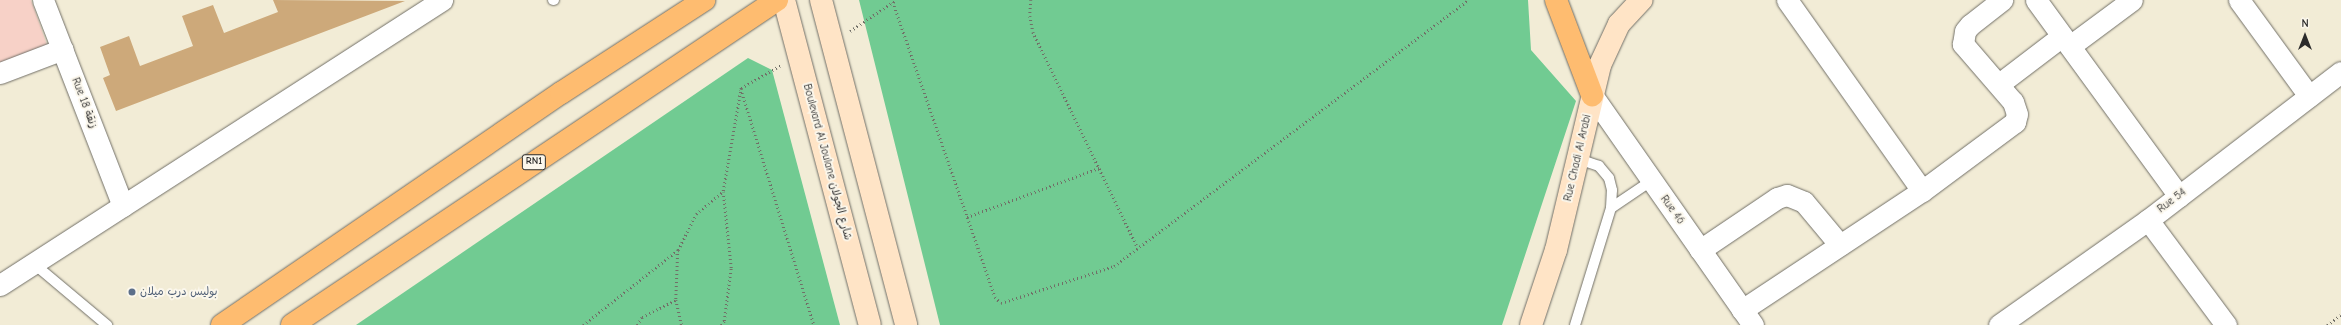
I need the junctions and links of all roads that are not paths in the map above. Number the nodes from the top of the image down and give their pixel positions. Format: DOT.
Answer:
graph roads {
  1 [pos="43,0"];
  2 [pos="442,0"];
  3 [pos="678,0"];
  4 [pos="704,0"];
  5 [pos="777,0"];
  6 [pos="784,0"];
  7 [pos="820,0"];
  8 [pos="1556,0"];
  9 [pos="1641,0"];
  10 [pos="1787,0"];
  11 [pos="2002,0"];
  12 [pos="2036,0"];
  13 [pos="2132,0"];
  14 [pos="2239,0"];
  15 [pos="2066,41"];
  16 [pos="63,49"];
  17 [pos="2341,72"];
  18 [pos="0,74"];
  19 [pos="1999,84"];
  20 [pos="561,93"];
  21 [pos="1592,95"];
  22 [pos="2309,96"];
  23 [pos="1580,159"];
  24 [pos="1651,181"];
  25 [pos="1922,191"];
  26 [pos="2179,196"];
  27 [pos="123,206"];
  28 [pos="1611,208"];
  29 [pos="2148,220"];
  30 [pos="1840,245"];
  31 [pos="1700,250"];
  32 [pos="33,263"];
  33 [pos="0,285"];
  34 [pos="1747,318"];
  35 [pos="107,325"];
  36 [pos="222,325"];
  37 [pos="292,325"];
  38 [pos="870,325"];
  39 [pos="906,325"];
  40 [pos="1531,325"];
  41 [pos="1575,325"];
  42 [pos="1999,325"];
  43 [pos="2226,325"];
  1 -- 16 [label="street, Rue 18 زنقة"];
  2 -- 27 [label="street"];
  3 -- 20 [label="highway"];
  4 -- 20 [label="highway"];
  5 -- 37 [label="highway, RN1"];
  6 -- 38 [label="main road, Boulevard Al Joulane شارع الجولان"];
  7 -- 39 [label="main road"];
  8 -- 21 [label="highway"];
  9 -- 21 [label="main road, Rue Chadi Al Arabi"];
  10 -- 25 [label="street"];
  11 -- 19 [label="street"];
  12 -- 15 [label="street"];
  13 -- 15 [label="street"];
  14 -- 22 [label="street"];
  15 -- 19 [label="street"];
  15 -- 26 [label="street"];
  16 -- 18 [label="street"];
  16 -- 27 [label="street, Rue 18 زنقة"];
  17 -- 22 [label="street, Rue 54"];
  19 -- 25 [label="street"];
  20 -- 36 [label="highway"];
  21 -- 23 [label="main road, Rue Chadi Al Arabi"];
  21 -- 24 [label="street, Rue 46"];
  22 -- 26 [label="street, Rue 54"];
  23 -- 28 [label="lane"];
  23 -- 40 [label="main road, Rue Chadi Al Arabi"];
  24 -- 28 [label="lane"];
  24 -- 31 [label="street, Rue 46"];
  25 -- 30 [label="street"];
  26 -- 29 [label="street, Rue 54"];
  27 -- 32 [label="street"];
  28 -- 41 [label="lane"];
  29 -- 42 [label="street, Rue 54"];
  29 -- 43 [label="street"];
  30 -- 31 [label="street"];
  30 -- 34 [label="street"];
  31 -- 34 [label="street, Rue 46"];
  32 -- 33 [label="street"];
  32 -- 35 [label="lane"];
}
